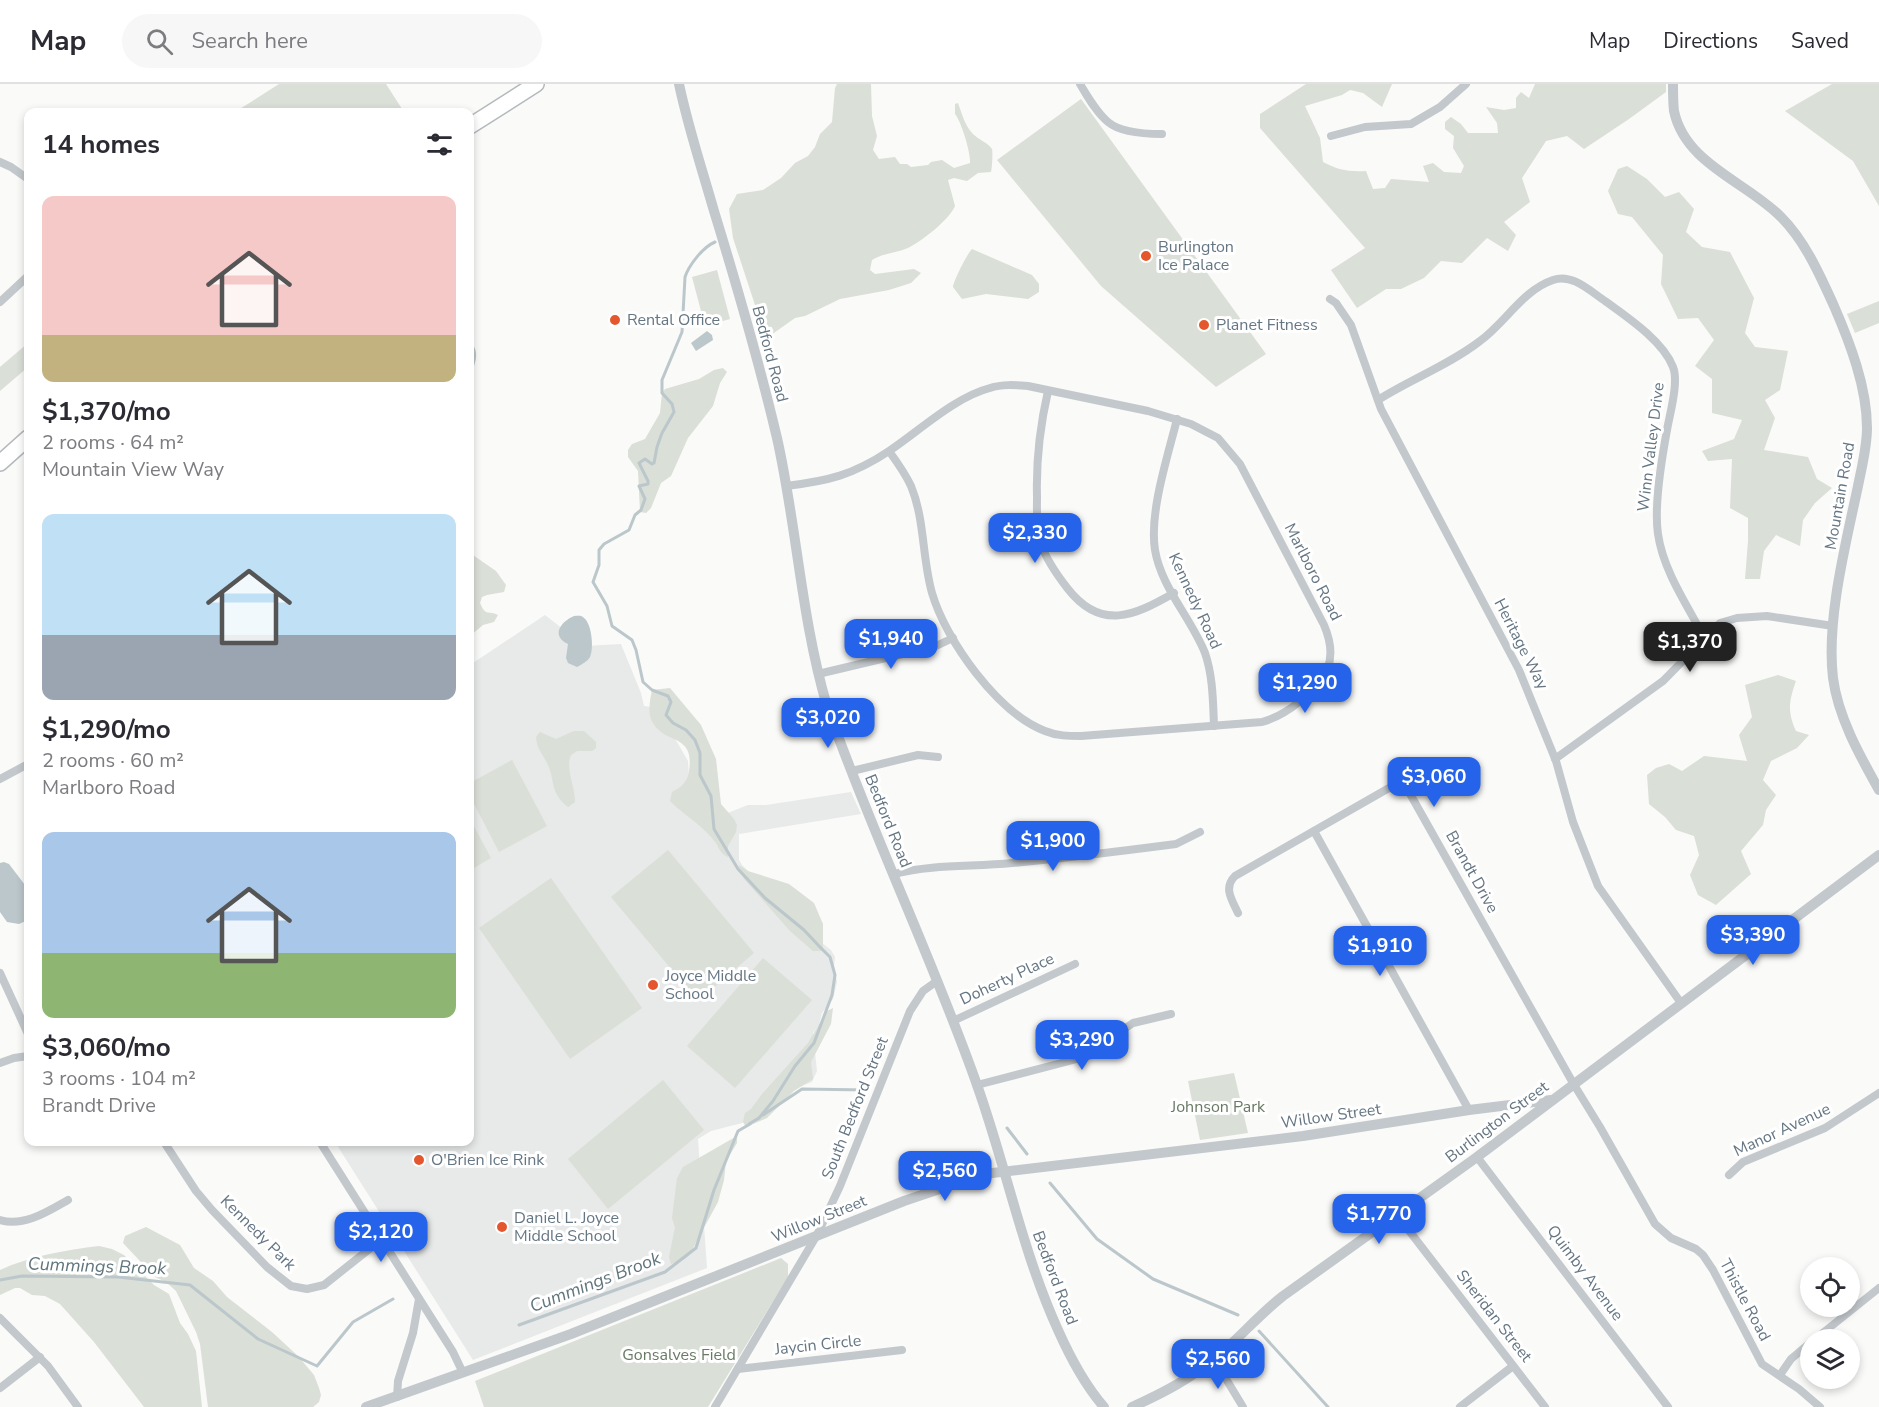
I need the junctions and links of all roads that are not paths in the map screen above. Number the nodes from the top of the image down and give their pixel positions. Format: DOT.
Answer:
graph roads {
  1 [pos="536,84"];
  2 [pos="679,84"];
  3 [pos="1080,84"];
  4 [pos="1466,84"];
  5 [pos="1673,84"];
  6 [pos="474,123"];
  7 [pos="1162,134"];
  8 [pos="1331,136"];
  9 [pos="0,162"];
  10 [pos="24,176"];
  11 [pos="24,280"];
  12 [pos="1330,299"];
  13 [pos="0,302"];
  14 [pos="1048,391"];
  15 [pos="1378,400"];
  16 [pos="1177,419"];
  17 [pos="24,445"];
  18 [pos="890,451"];
  19 [pos="0,463"];
  20 [pos="786,486"];
  21 [pos="1173,594"];
  22 [pos="1833,626"];
  23 [pos="1704,637"];
  24 [pos="952,638"];
  25 [pos="818,674"];
  26 [pos="1214,726"];
  27 [pos="938,757"];
  28 [pos="1555,759"];
  29 [pos="24,766"];
  30 [pos="852,771"];
  31 [pos="0,779"];
  32 [pos="1879,790"];
  33 [pos="1314,831"];
  34 [pos="1200,832"];
  35 [pos="1879,855"];
  36 [pos="894,874"];
  37 [pos="1238,913"];
  38 [pos="1075,964"];
  39 [pos="0,973"];
  40 [pos="937,981"];
  41 [pos="1681,1003"];
  42 [pos="1171,1014"];
  43 [pos="953,1021"];
  44 [pos="24,1025"];
  45 [pos="24,1057"];
  46 [pos="0,1063"];
  47 [pos="1573,1083"];
  48 [pos="977,1085"];
  49 [pos="1879,1093"];
  50 [pos="1551,1100"];
  51 [pos="1469,1110"];
  52 [pos="167,1146"];
  53 [pos="323,1146"];
  54 [pos="1477,1157"];
  55 [pos="1003,1171"];
  56 [pos="1729,1175"];
  57 [pos="68,1200"];
  58 [pos="1397,1215"];
  59 [pos="0,1220"];
  60 [pos="817,1235"];
  61 [pos="382,1239"];
  62 [pos="1879,1288"];
  63 [pos="419,1299"];
  64 [pos="0,1318"];
  65 [pos="1828,1329"];
  66 [pos="902,1350"];
  67 [pos="1800,1352"];
  68 [pos="40,1357"];
  69 [pos="1214,1359"];
  70 [pos="1513,1366"];
  71 [pos="738,1369"];
  72 [pos="463,1373"];
  73 [pos="1780,1375"];
  74 [pos="0,1388"];
  75 [pos="397,1397"];
  76 [pos="78,1407"];
  77 [pos="366,1407"];
  78 [pos="716,1407"];
  79 [pos="1104,1407"];
  80 [pos="1132,1407"];
  81 [pos="1244,1407"];
  82 [pos="1460,1407"];
  83 [pos="1545,1407"];
  84 [pos="1668,1407"];
  85 [pos="1820,1407"];
  1 -- 6 [label="highway"];
  2 -- 20 [label="street, Bedford Road"];
  3 -- 7 [label="street"];
  4 -- 8 [label="street"];
  5 -- 22 [label="street, Mountain Road"];
  9 -- 10 [label="street"];
  11 -- 13 [label="street"];
  12 -- 15 [label="street, Heritage Way"];
  14 -- 16 [label="street, Marlboro Road"];
  14 -- 18 [label="street, Marlboro Road"];
  14 -- 21 [label="street"];
  15 -- 23 [label="street, Winn Valley Drive"];
  15 -- 28 [label="street, Heritage Way"];
  16 -- 21 [label="street, Kennedy Road"];
  16 -- 26 [label="street, Marlboro Road"];
  17 -- 19 [label="highway"];
  18 -- 20 [label="street, Marlboro Road"];
  18 -- 24 [label="street, Marlboro Road"];
  20 -- 25 [label="street, Bedford Road"];
  21 -- 26 [label="street, Kennedy Road"];
  22 -- 23 [label="street"];
  22 -- 32 [label="street, Mountain Road"];
  23 -- 28 [label="street"];
  24 -- 25 [label="street"];
  24 -- 26 [label="street, Marlboro Road"];
  25 -- 30 [label="street, Bedford Road"];
  27 -- 30 [label="street"];
  28 -- 41 [label="street, Heritage Way"];
  29 -- 31 [label="street"];
  30 -- 36 [label="street, Bedford Road"];
  33 -- 37 [label="street, Brandt Drive"];
  33 -- 47 [label="street, Brandt Drive"];
  33 -- 51 [label="street"];
  34 -- 36 [label="street"];
  35 -- 41 [label="street, Burlington Street"];
  36 -- 40 [label="street, Bedford Road"];
  38 -- 43 [label="street, Doherty Place"];
  39 -- 44 [label="street"];
  40 -- 43 [label="street, Bedford Road"];
  40 -- 60 [label="street, South Bedford Street"];
  41 -- 47 [label="street, Burlington Street"];
  42 -- 48 [label="street"];
  43 -- 48 [label="street, Bedford Road"];
  45 -- 46 [label="street"];
  47 -- 50 [label="street, Burlington Street"];
  47 -- 73 [label="street, Thistle Road"];
  48 -- 55 [label="street, Bedford Road"];
  49 -- 56 [label="street, Manor Avenue"];
  50 -- 51 [label="street, Willow Street"];
  50 -- 54 [label="street, Burlington Street"];
  51 -- 55 [label="street, Willow Street"];
  52 -- 61 [label="street, Kennedy Park"];
  53 -- 61 [label="street"];
  54 -- 58 [label="street, Burlington Street"];
  54 -- 84 [label="street, Quimby Avenue"];
  55 -- 60 [label="street, Willow Street"];
  55 -- 79 [label="street, Bedford Road"];
  57 -- 59 [label="street"];
  58 -- 69 [label="street, Burlington Street"];
  58 -- 70 [label="street, Sheridan Street"];
  60 -- 71 [label="street, South Bedford Street"];
  60 -- 72 [label="street, Willow Street"];
  61 -- 63 [label="street"];
  62 -- 65 [label="street"];
  63 -- 72 [label="street"];
  63 -- 75 [label="street"];
  64 -- 68 [label="street"];
  66 -- 71 [label="street, Jaycin Circle"];
  67 -- 73 [label="street"];
  68 -- 74 [label="street"];
  68 -- 76 [label="street"];
  69 -- 80 [label="street, Burlington Street"];
  69 -- 81 [label="street"];
  70 -- 82 [label="street"];
  70 -- 83 [label="street, Sheridan Street"];
  71 -- 78 [label="street, South Bedford Street"];
  72 -- 75 [label="street, Willow Street"];
  73 -- 85 [label="street, Thistle Road"];
  75 -- 77 [label="street, Willow Street"];
}
